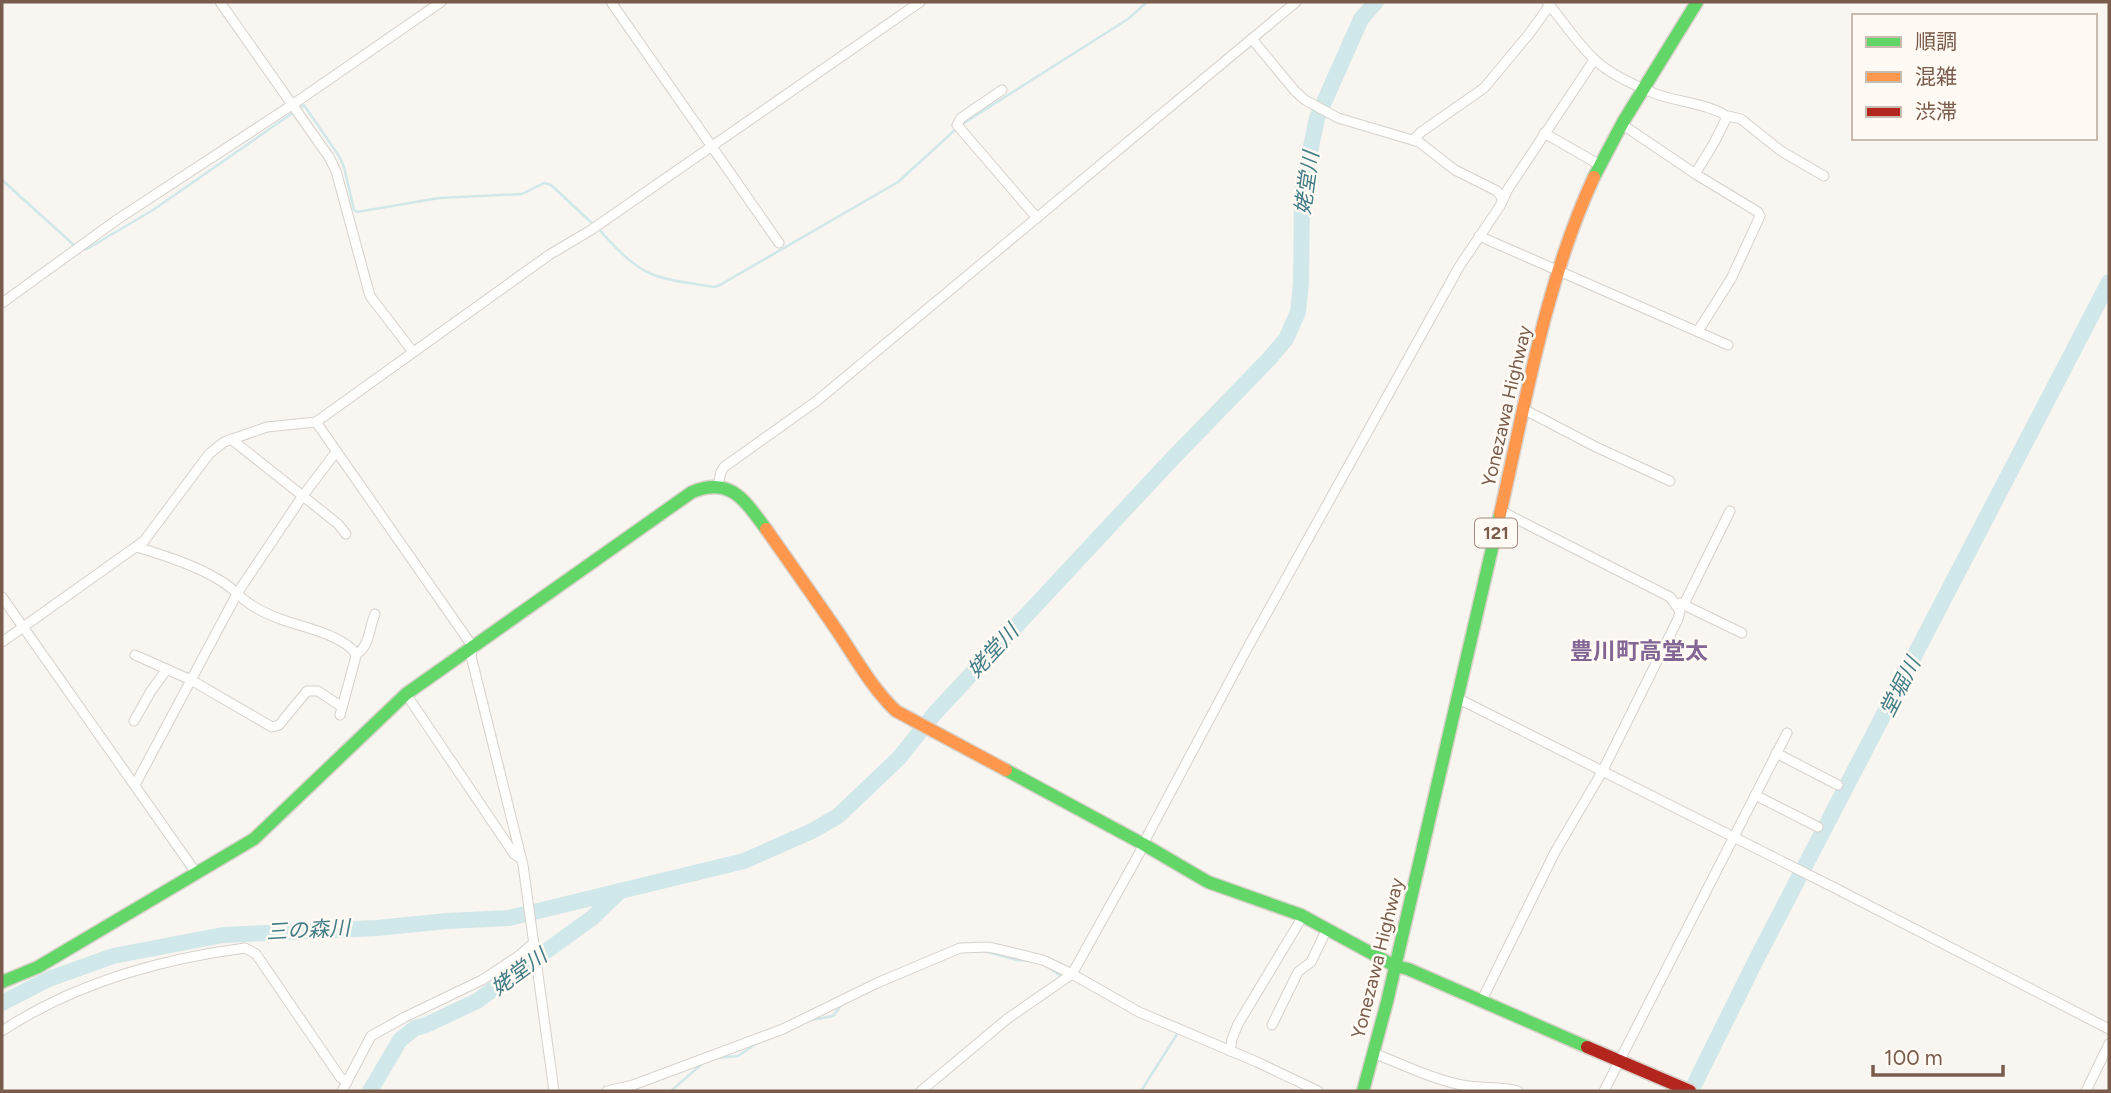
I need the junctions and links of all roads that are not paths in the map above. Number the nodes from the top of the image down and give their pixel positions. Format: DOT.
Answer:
graph roads {
  1 [pos="220,2"];
  2 [pos="441,2"];
  3 [pos="611,2"];
  4 [pos="920,2"];
  5 [pos="1296,2"];
  6 [pos="1697,2"];
  7 [pos="1549,3"];
  8 [pos="1252,39"];
  9 [pos="1594,60"];
  10 [pos="1644,89"];
  11 [pos="1002,90"];
  12 [pos="292,105"];
  13 [pos="1727,117"];
  14 [pos="1623,125"];
  15 [pos="1544,133"];
  16 [pos="1413,140"];
  17 [pos="712,145"];
  18 [pos="1600,165"];
  19 [pos="1695,174"];
  20 [pos="1824,176"];
  21 [pos="1503,199"];
  22 [pos="1037,218"];
  23 [pos="1479,236"];
  24 [pos="779,243"];
  25 [pos="1559,271"];
  26 [pos="2,303"];
  27 [pos="1698,331"];
  28 [pos="1728,345"];
  29 [pos="413,352"];
  30 [pos="1525,410"];
  31 [pos="316,422"];
  32 [pos="231,439"];
  33 [pos="336,452"];
  34 [pos="1670,481"];
  35 [pos="718,485"];
  36 [pos="302,497"];
  37 [pos="1501,511"];
  38 [pos="1730,511"];
  39 [pos="346,534"];
  40 [pos="137,547"];
  41 [pos="238,592"];
  42 [pos="2,597"];
  43 [pos="1680,604"];
  44 [pos="375,614"];
  45 [pos="22,628"];
  46 [pos="1742,633"];
  47 [pos="2,642"];
  48 [pos="473,647"];
  49 [pos="356,654"];
  50 [pos="135,655"];
  51 [pos="167,669"];
  52 [pos="191,680"];
  53 [pos="406,694"];
  54 [pos="1457,698"];
  55 [pos="134,722"];
  56 [pos="1787,733"];
  57 [pos="1776,753"];
  58 [pos="1602,772"];
  59 [pos="135,785"];
  60 [pos="1838,785"];
  61 [pos="1755,794"];
  62 [pos="1818,827"];
  63 [pos="1733,838"];
  64 [pos="1143,844"];
  65 [pos="522,859"];
  66 [pos="197,874"];
  67 [pos="1303,916"];
  68 [pos="1327,929"];
  69 [pos="534,946"];
  70 [pos="1395,966"];
  71 [pos="1072,974"];
  72 [pos="2,982"];
  73 [pos="1481,1002"];
  74 [pos="1272,1025"];
  75 [pos="2109,1029"];
  76 [pos="2,1031"];
  77 [pos="2109,1044"];
  78 [pos="1230,1051"];
  79 [pos="1374,1053"];
  80 [pos="1619,1061"];
  81 [pos="347,1082"];
  82 [pos="925,1090"];
  83 [pos="342,1091"];
  84 [pos="554,1091"];
  85 [pos="607,1091"];
  86 [pos="1318,1091"];
  87 [pos="1363,1091"];
  88 [pos="1518,1091"];
  89 [pos="1604,1091"];
  90 [pos="1690,1091"];
  91 [pos="2086,1091"];
  1 -- 12 [label="street"];
  2 -- 12 [label="street"];
  3 -- 17 [label="street"];
  4 -- 17 [label="street"];
  5 -- 8 [label="street"];
  6 -- 10 [label="main road, Yonezawa Highway / 121"];
  7 -- 9 [label="street"];
  7 -- 16 [label="street"];
  8 -- 16 [label="street"];
  8 -- 22 [label="street"];
  9 -- 10 [label="street"];
  9 -- 15 [label="street"];
  10 -- 13 [label="street"];
  10 -- 14 [label="main road, Yonezawa Highway / 121"];
  11 -- 22 [label="street"];
  12 -- 26 [label="street"];
  12 -- 29 [label="street"];
  13 -- 19 [label="street"];
  13 -- 20 [label="street"];
  14 -- 18 [label="main road, Yonezawa Highway / 121"];
  14 -- 19 [label="street"];
  15 -- 18 [label="street"];
  15 -- 21 [label="street"];
  16 -- 21 [label="street"];
  17 -- 24 [label="street"];
  17 -- 29 [label="street"];
  18 -- 25 [label="main road, Yonezawa Highway / 121"];
  19 -- 27 [label="street"];
  21 -- 23 [label="street"];
  22 -- 35 [label="street"];
  23 -- 25 [label="street"];
  23 -- 64 [label="street"];
  25 -- 27 [label="street"];
  25 -- 30 [label="main road, Yonezawa Highway / 121"];
  27 -- 28 [label="street"];
  29 -- 31 [label="street"];
  30 -- 34 [label="street"];
  30 -- 37 [label="main road, Yonezawa Highway / 121"];
  31 -- 32 [label="street"];
  31 -- 33 [label="street"];
  32 -- 36 [label="street"];
  32 -- 40 [label="street"];
  33 -- 36 [label="street"];
  33 -- 48 [label="street"];
  35 -- 48 [label="main road"];
  35 -- 64 [label="main road"];
  36 -- 39 [label="street"];
  36 -- 41 [label="street"];
  37 -- 43 [label="street"];
  37 -- 54 [label="main road, Yonezawa Highway / 121"];
  38 -- 43 [label="street"];
  40 -- 41 [label="street"];
  40 -- 45 [label="street"];
  41 -- 49 [label="street"];
  41 -- 52 [label="street"];
  42 -- 45 [label="street"];
  43 -- 46 [label="street"];
  43 -- 58 [label="street"];
  44 -- 49 [label="street"];
  45 -- 47 [label="street"];
  45 -- 59 [label="street"];
  48 -- 53 [label="main road"];
  48 -- 65 [label="street"];
  49 -- 52 [label="street"];
  50 -- 51 [label="street"];
  51 -- 52 [label="street"];
  51 -- 55 [label="street"];
  52 -- 59 [label="street"];
  53 -- 65 [label="street"];
  53 -- 66 [label="main road"];
  54 -- 58 [label="street"];
  54 -- 70 [label="main road, Yonezawa Highway / 121"];
  56 -- 57 [label="street"];
  57 -- 60 [label="street"];
  57 -- 61 [label="street"];
  58 -- 63 [label="street"];
  58 -- 73 [label="street"];
  59 -- 66 [label="street"];
  61 -- 62 [label="street"];
  61 -- 63 [label="street"];
  63 -- 75 [label="street"];
  63 -- 80 [label="street"];
  64 -- 67 [label="main road"];
  64 -- 71 [label="street"];
  65 -- 69 [label="street"];
  66 -- 72 [label="main road"];
  67 -- 68 [label="main road"];
  67 -- 78 [label="street"];
  68 -- 70 [label="main road"];
  68 -- 74 [label="street"];
  69 -- 81 [label="street"];
  69 -- 84 [label="street"];
  70 -- 73 [label="main road"];
  70 -- 79 [label="main road, Yonezawa Highway / 121"];
  71 -- 78 [label="street"];
  71 -- 82 [label="street"];
  71 -- 85 [label="street"];
  73 -- 80 [label="main road"];
  76 -- 81 [label="street"];
  77 -- 91 [label="street"];
  78 -- 86 [label="street"];
  79 -- 87 [label="main road, Yonezawa Highway / 121"];
  79 -- 88 [label="street"];
  80 -- 89 [label="street"];
  80 -- 90 [label="main road"];
  81 -- 83 [label="street"];
}
